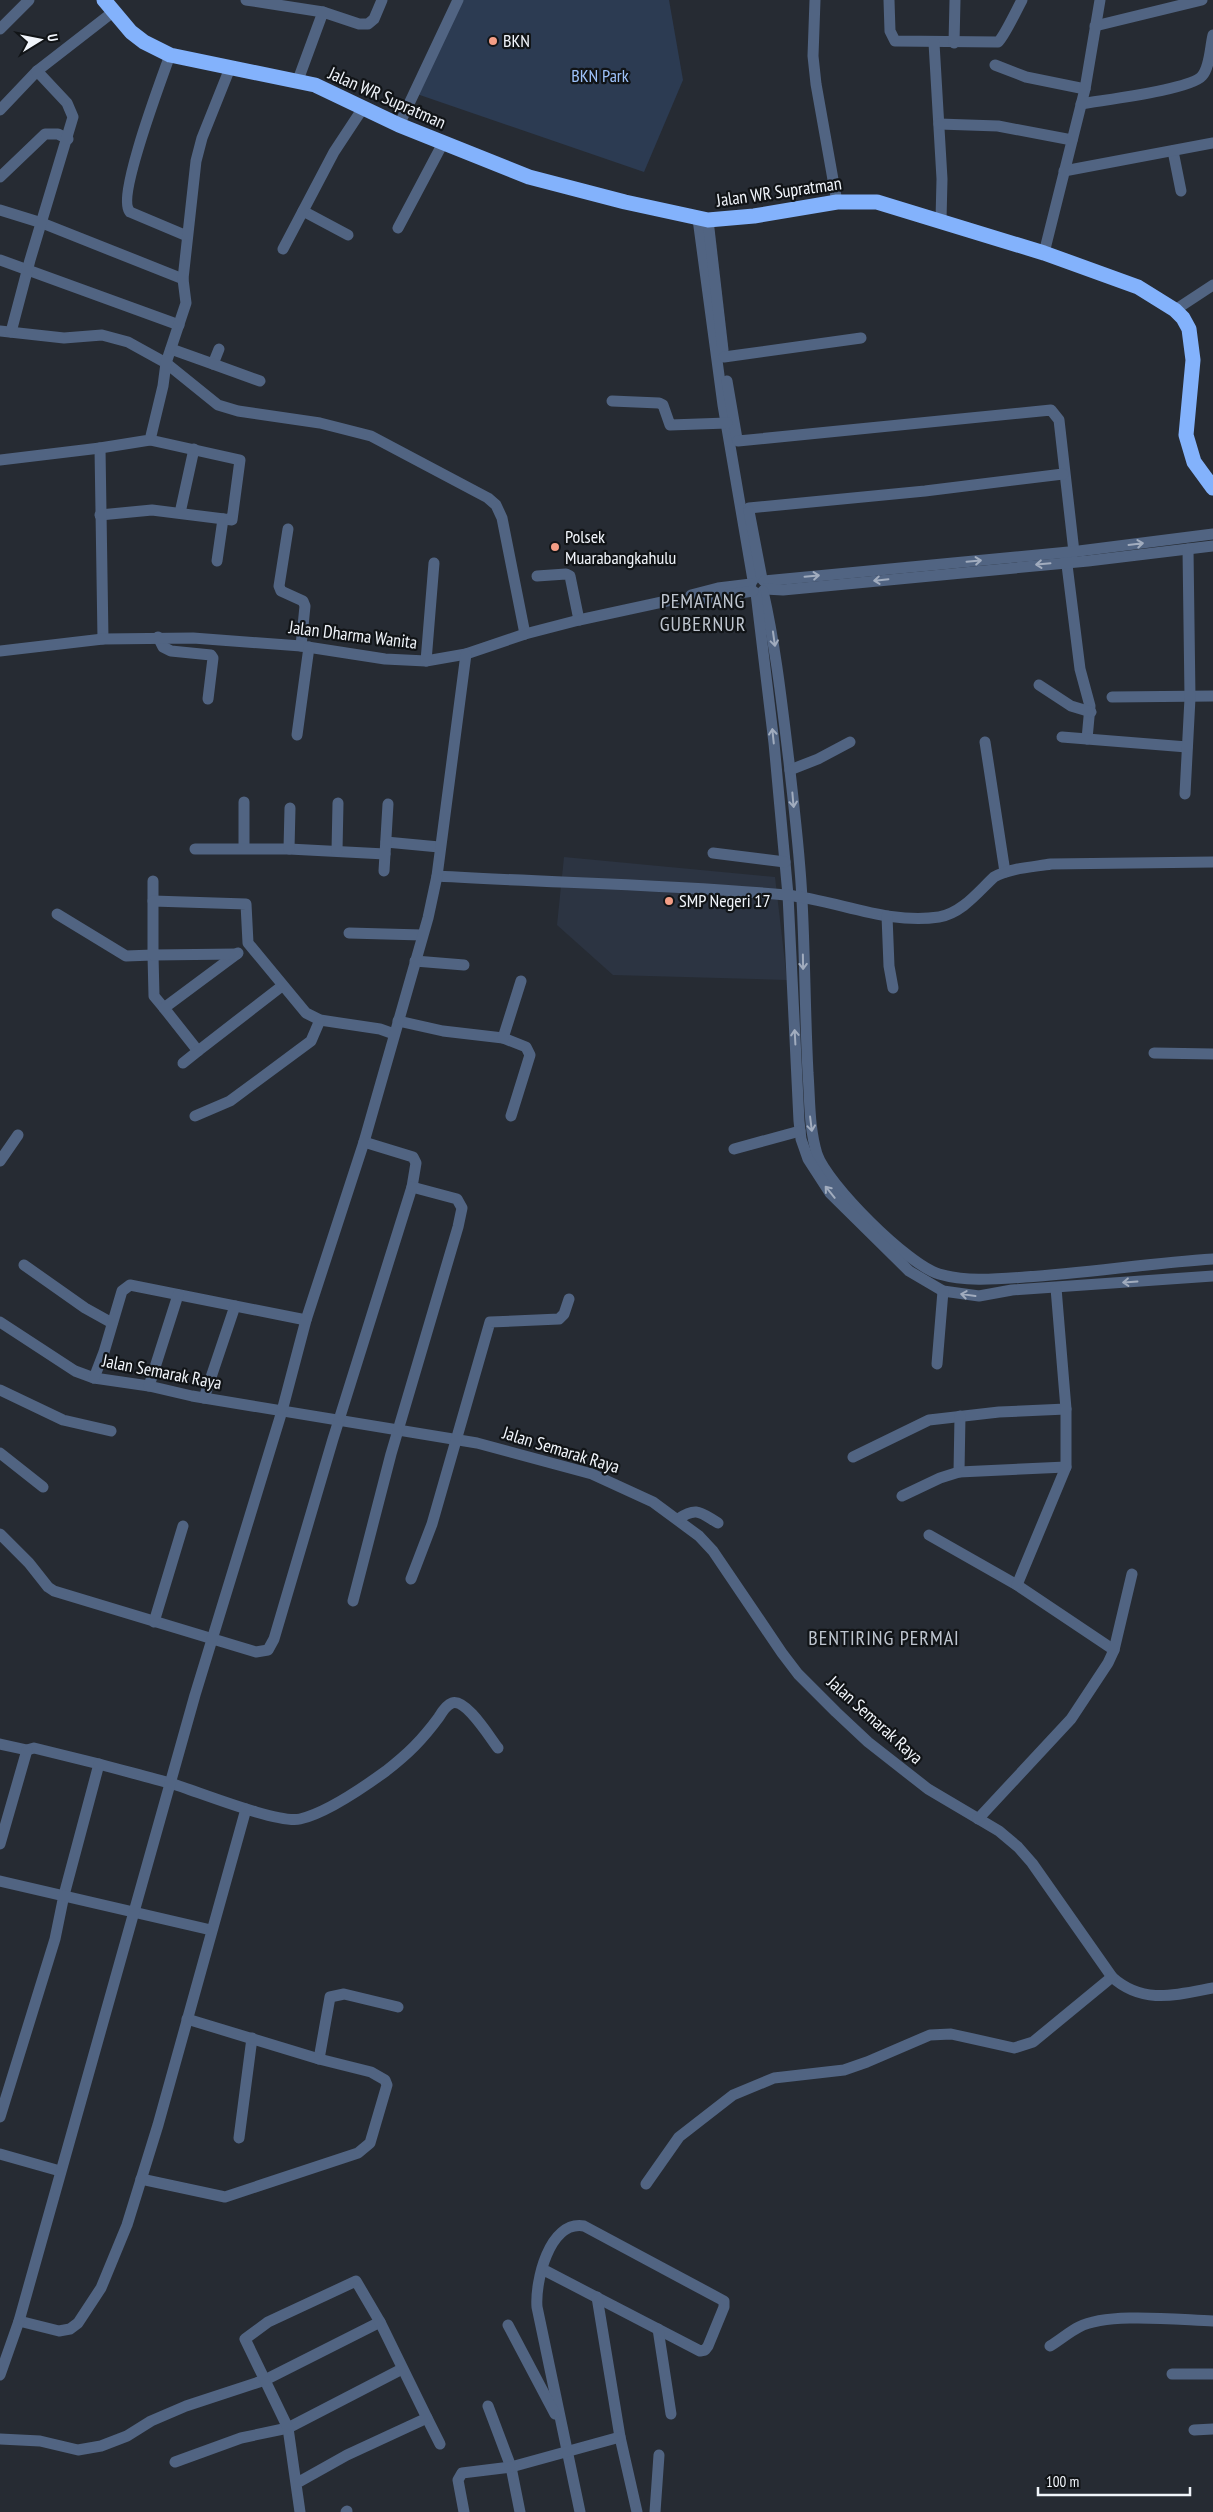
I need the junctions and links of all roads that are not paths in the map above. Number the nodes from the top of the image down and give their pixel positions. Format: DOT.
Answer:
graph roads {
  1 [pos="29,0"];
  2 [pos="246,0"];
  3 [pos="382,0"];
  4 [pos="458,0"];
  5 [pos="815,0"];
  6 [pos="889,0"];
  7 [pos="955,0"];
  8 [pos="1022,0"];
  9 [pos="1100,0"];
  10 [pos="1202,0"];
  11 [pos="109,6"];
  12 [pos="323,12"];
  13 [pos="1095,26"];
  14 [pos="0,29"];
  15 [pos="1213,39"];
  16 [pos="934,43"];
  17 [pos="954,43"];
  18 [pos="170,55"];
  19 [pos="995,65"];
  20 [pos="230,68"];
  21 [pos="37,71"];
  22 [pos="298,80"];
  23 [pos="1084,88"];
  24 [pos="1081,104"];
  25 [pos="363,108"];
  26 [pos="0,110"];
  27 [pos="939,124"];
  28 [pos="399,125"];
  29 [pos="68,139"];
  30 [pos="1072,140"];
  31 [pos="443,143"];
  32 [pos="1213,143"];
  33 [pos="1173,151"];
  34 [pos="1064,171"];
  35 [pos="0,177"];
  36 [pos="1182,191"];
  37 [pos="837,202"];
  38 [pos="0,210"];
  39 [pos="303,211"];
  40 [pos="703,220"];
  41 [pos="941,220"];
  42 [pos="42,223"];
  43 [pos="398,228"];
  44 [pos="348,235"];
  45 [pos="187,236"];
  46 [pos="283,248"];
  47 [pos="1044,253"];
  48 [pos="0,260"];
  49 [pos="28,270"];
  50 [pos="183,279"];
  51 [pos="1213,285"];
  52 [pos="1175,310"];
  53 [pos="179,325"];
  54 [pos="6,332"];
  55 [pos="861,338"];
  56 [pos="171,348"];
  57 [pos="219,349"];
  58 [pos="724,357"];
  59 [pos="166,363"];
  60 [pos="213,364"];
  61 [pos="260,381"];
  62 [pos="612,401"];
  63 [pos="726,424"];
  64 [pos="150,440"];
  65 [pos="738,441"];
  66 [pos="100,448"];
  67 [pos="194,449"];
  68 [pos="0,460"];
  69 [pos="1064,474"];
  70 [pos="1213,488"];
  71 [pos="749,508"];
  72 [pos="180,512"];
  73 [pos="100,515"];
  74 [pos="223,519"];
  75 [pos="288,529"];
  76 [pos="1213,534"];
  77 [pos="1213,546"];
  78 [pos="1188,549"];
  79 [pos="1069,555"];
  80 [pos="217,561"];
  81 [pos="434,563"];
  82 [pos="538,576"];
  83 [pos="758,586"];
  84 [pos="579,620"];
  85 [pos="525,634"];
  86 [pos="158,637"];
  87 [pos="103,638"];
  88 [pos="305,646"];
  89 [pos="0,651"];
  90 [pos="466,654"];
  91 [pos="426,661"];
  92 [pos="1039,685"];
  93 [pos="1213,696"];
  94 [pos="1112,697"];
  95 [pos="1190,698"];
  96 [pos="208,699"];
  97 [pos="1091,712"];
  98 [pos="297,735"];
  99 [pos="1062,737"];
  100 [pos="1087,740"];
  101 [pos="850,742"];
  102 [pos="986,742"];
  103 [pos="1187,747"];
  104 [pos="790,770"];
  105 [pos="1185,794"];
  106 [pos="244,802"];
  107 [pos="338,803"];
  108 [pos="388,804"];
  109 [pos="290,808"];
  110 [pos="386,842"];
  111 [pos="439,847"];
  112 [pos="244,848"];
  113 [pos="289,848"];
  114 [pos="195,849"];
  115 [pos="337,851"];
  116 [pos="713,853"];
  117 [pos="385,854"];
  118 [pos="785,862"];
  119 [pos="1213,862"];
  120 [pos="384,871"];
  121 [pos="1005,872"];
  122 [pos="437,876"];
  123 [pos="153,881"];
  124 [pos="788,895"];
  125 [pos="802,898"];
  126 [pos="153,901"];
  127 [pos="57,914"];
  128 [pos="887,916"];
  129 [pos="349,933"];
  130 [pos="422,935"];
  131 [pos="248,944"];
  132 [pos="237,954"];
  133 [pos="154,955"];
  134 [pos="415,961"];
  135 [pos="464,965"];
  136 [pos="521,981"];
  137 [pos="282,986"];
  138 [pos="893,988"];
  139 [pos="164,1008"];
  140 [pos="320,1020"];
  141 [pos="396,1028"];
  142 [pos="503,1038"];
  143 [pos="198,1051"];
  144 [pos="1154,1053"];
  145 [pos="1213,1054"];
  146 [pos="183,1063"];
  147 [pos="195,1116"];
  148 [pos="512,1116"];
  149 [pos="800,1131"];
  150 [pos="18,1135"];
  151 [pos="364,1142"];
  152 [pos="734,1149"];
  153 [pos="0,1161"];
  154 [pos="412,1187"];
  155 [pos="1213,1259"];
  156 [pos="1158,1262"];
  157 [pos="24,1265"];
  158 [pos="925,1267"];
  159 [pos="1213,1276"];
  160 [pos="921,1280"];
  161 [pos="1160,1280"];
  162 [pos="1056,1288"];
  163 [pos="943,1291"];
  164 [pos="178,1295"];
  165 [pos="569,1299"];
  166 [pos="236,1306"];
  167 [pos="306,1320"];
  168 [pos="0,1322"];
  169 [pos="112,1323"];
  170 [pos="937,1364"];
  171 [pos="94,1378"];
  172 [pos="149,1386"];
  173 [pos="0,1390"];
  174 [pos="204,1398"];
  175 [pos="1066,1409"];
  176 [pos="282,1411"];
  177 [pos="960,1416"];
  178 [pos="339,1421"];
  179 [pos="399,1430"];
  180 [pos="111,1431"];
  181 [pos="455,1438"];
  182 [pos="0,1453"];
  183 [pos="853,1457"];
  184 [pos="1066,1467"];
  185 [pos="959,1472"];
  186 [pos="43,1488"];
  187 [pos="902,1496"];
  188 [pos="678,1519"];
  189 [pos="718,1523"];
  190 [pos="183,1526"];
  191 [pos="0,1534"];
  192 [pos="930,1536"];
  193 [pos="1132,1574"];
  194 [pos="411,1579"];
  195 [pos="1017,1585"];
  196 [pos="353,1601"];
  197 [pos="154,1622"];
  198 [pos="213,1638"];
  199 [pos="1114,1650"];
  200 [pos="0,1744"];
  201 [pos="498,1748"];
  202 [pos="27,1750"];
  203 [pos="99,1764"];
  204 [pos="170,1783"];
  205 [pos="246,1809"];
  206 [pos="978,1819"];
  207 [pos="0,1844"];
  208 [pos="1,1881"];
  209 [pos="0,1893"];
  210 [pos="64,1896"];
  211 [pos="134,1912"];
  212 [pos="211,1930"];
  213 [pos="1112,1977"];
  214 [pos="1213,1988"];
  215 [pos="398,2007"];
  216 [pos="187,2019"];
  217 [pos="252,2038"];
  218 [pos="319,2059"];
  219 [pos="0,2116"];
  220 [pos="239,2138"];
  221 [pos="0,2154"];
  222 [pos="60,2171"];
  223 [pos="142,2179"];
  224 [pos="646,2184"];
  225 [pos="542,2269"];
  226 [pos="597,2297"];
  227 [pos="19,2321"];
  228 [pos="1213,2321"];
  229 [pos="380,2322"];
  230 [pos="508,2325"];
  231 [pos="658,2329"];
  232 [pos="1050,2346"];
  233 [pos="4,2352"];
  234 [pos="402,2369"];
  235 [pos="1172,2374"];
  236 [pos="1213,2374"];
  237 [pos="0,2375"];
  238 [pos="265,2380"];
  239 [pos="488,2406"];
  240 [pos="671,2414"];
  241 [pos="427,2418"];
  242 [pos="562,2426"];
  243 [pos="288,2428"];
  244 [pos="1213,2429"];
  245 [pos="1194,2430"];
  246 [pos="620,2438"];
  247 [pos="0,2439"];
  248 [pos="440,2444"];
  249 [pos="568,2452"];
  250 [pos="658,2455"];
  251 [pos="175,2462"];
  252 [pos="511,2467"];
  253 [pos="297,2483"];
  254 [pos="300,2512"];
  255 [pos="464,2512"];
  256 [pos="520,2512"];
  257 [pos="580,2512"];
  258 [pos="637,2512"];
  259 [pos="655,2512"];
  1 -- 14 [label="street"];
  2 -- 12 [label="street"];
  3 -- 12 [label="street"];
  4 -- 28 [label="street"];
  5 -- 37 [label="street"];
  6 -- 16 [label="street"];
  7 -- 17 [label="street"];
  8 -- 17 [label="street"];
  9 -- 13 [label="street"];
  10 -- 13 [label="street"];
  11 -- 18 [label="highway, Jalan WR Supratman"];
  11 -- 21 [label="street"];
  12 -- 22 [label="street"];
  13 -- 23 [label="street"];
  15 -- 24 [label="street"];
  16 -- 17 [label="street"];
  16 -- 27 [label="street"];
  18 -- 20 [label="highway, Jalan WR Supratman"];
  18 -- 45 [label="street"];
  19 -- 23 [label="street"];
  20 -- 22 [label="highway, Jalan WR Supratman"];
  20 -- 45 [label="street"];
  21 -- 26 [label="street"];
  21 -- 29 [label="street"];
  22 -- 25 [label="highway, Jalan WR Supratman"];
  23 -- 24 [label="street"];
  24 -- 30 [label="street"];
  25 -- 28 [label="highway, Jalan WR Supratman"];
  25 -- 39 [label="street"];
  27 -- 30 [label="street"];
  27 -- 41 [label="street"];
  28 -- 31 [label="highway, Jalan WR Supratman"];
  29 -- 35 [label="street"];
  29 -- 42 [label="street"];
  30 -- 34 [label="street"];
  31 -- 40 [label="highway, Jalan WR Supratman"];
  31 -- 43 [label="street"];
  32 -- 33 [label="street"];
  33 -- 34 [label="street"];
  33 -- 36 [label="street"];
  34 -- 47 [label="street"];
  37 -- 40 [label="highway, Jalan WR Supratman"];
  37 -- 41 [label="highway, Jalan WR Supratman"];
  38 -- 42 [label="street"];
  39 -- 44 [label="street"];
  39 -- 46 [label="street"];
  40 -- 58 [label="street"];
  40 -- 63 [label="street"];
  41 -- 47 [label="highway, Jalan WR Supratman"];
  42 -- 49 [label="street"];
  42 -- 50 [label="street"];
  45 -- 50 [label="street"];
  47 -- 52 [label="highway, Jalan WR Supratman"];
  48 -- 49 [label="street"];
  49 -- 53 [label="street"];
  49 -- 54 [label="street"];
  50 -- 53 [label="street"];
  51 -- 52 [label="street"];
  52 -- 70 [label="highway, Jalan WR Supratman"];
  53 -- 56 [label="street"];
  54 -- 59 [label="street"];
  55 -- 58 [label="street"];
  56 -- 59 [label="street"];
  56 -- 60 [label="street"];
  57 -- 60 [label="street"];
  58 -- 65 [label="street"];
  59 -- 64 [label="street"];
  59 -- 85 [label="street"];
  60 -- 61 [label="street"];
  62 -- 63 [label="street"];
  63 -- 83 [label="street"];
  64 -- 66 [label="street"];
  64 -- 67 [label="street"];
  65 -- 69 [label="street"];
  65 -- 71 [label="street"];
  66 -- 68 [label="street"];
  66 -- 73 [label="street"];
  67 -- 72 [label="street"];
  67 -- 74 [label="street"];
  69 -- 71 [label="street"];
  69 -- 79 [label="street"];
  71 -- 83 [label="street"];
  72 -- 73 [label="street"];
  72 -- 74 [label="street"];
  73 -- 87 [label="street"];
  74 -- 80 [label="street"];
  75 -- 88 [label="street"];
  79 -- 76 [label="street, one-way"];
  77 -- 78 [label="street"];
  78 -- 79 [label="street"];
  78 -- 95 [label="street"];
  79 -- 83 [label="street, Jalan Dharma Wanita"];
  79 -- 97 [label="street"];
  81 -- 91 [label="street"];
  82 -- 84 [label="street"];
  83 -- 84 [label="street, Jalan Dharma Wanita"];
  83 -- 104 [label="street, one-way"];
  118 -- 83 [label="street, one-way"];
  84 -- 85 [label="street, Jalan Dharma Wanita"];
  85 -- 90 [label="street, Jalan Dharma Wanita"];
  86 -- 87 [label="street, Jalan Dharma Wanita"];
  86 -- 88 [label="street, Jalan Dharma Wanita"];
  86 -- 96 [label="street"];
  87 -- 89 [label="street, Jalan Dharma Wanita"];
  88 -- 91 [label="street, Jalan Dharma Wanita"];
  88 -- 98 [label="street"];
  90 -- 91 [label="street, Jalan Dharma Wanita"];
  90 -- 111 [label="street"];
  92 -- 97 [label="street"];
  93 -- 95 [label="street"];
  94 -- 95 [label="street"];
  95 -- 103 [label="street"];
  97 -- 100 [label="street"];
  99 -- 100 [label="street"];
  100 -- 103 [label="street"];
  101 -- 104 [label="street"];
  102 -- 121 [label="street"];
  103 -- 105 [label="street"];
  104 -- 125 [label="street, one-way"];
  106 -- 112 [label="street"];
  107 -- 115 [label="street"];
  108 -- 110 [label="street"];
  109 -- 113 [label="street"];
  110 -- 111 [label="street"];
  110 -- 117 [label="street"];
  111 -- 122 [label="street"];
  112 -- 113 [label="street"];
  112 -- 114 [label="street"];
  113 -- 115 [label="street"];
  115 -- 117 [label="street"];
  116 -- 118 [label="street"];
  117 -- 120 [label="street"];
  118 -- 124 [label="street"];
  119 -- 121 [label="street"];
  121 -- 128 [label="street"];
  122 -- 124 [label="street"];
  122 -- 130 [label="street"];
  123 -- 126 [label="street"];
  124 -- 125 [label="street"];
  149 -- 124 [label="street, one-way"];
  125 -- 128 [label="street"];
  125 -- 158 [label="street, one-way"];
  126 -- 131 [label="street"];
  126 -- 133 [label="street"];
  127 -- 133 [label="street"];
  128 -- 138 [label="street"];
  129 -- 130 [label="street"];
  130 -- 134 [label="street"];
  131 -- 132 [label="street"];
  131 -- 137 [label="street"];
  132 -- 133 [label="street"];
  132 -- 139 [label="street"];
  133 -- 139 [label="street"];
  134 -- 135 [label="street"];
  134 -- 141 [label="street"];
  136 -- 142 [label="street"];
  137 -- 140 [label="street"];
  137 -- 143 [label="street"];
  139 -- 143 [label="street"];
  140 -- 141 [label="street"];
  140 -- 147 [label="street"];
  141 -- 142 [label="street"];
  141 -- 151 [label="street"];
  142 -- 148 [label="street"];
  143 -- 146 [label="street"];
  144 -- 145 [label="street"];
  149 -- 152 [label="street"];
  160 -- 149 [label="street, one-way"];
  150 -- 153 [label="street"];
  151 -- 154 [label="street"];
  151 -- 167 [label="street"];
  154 -- 178 [label="street"];
  154 -- 179 [label="street"];
  155 -- 156 [label="street"];
  156 -- 158 [label="street"];
  156 -- 161 [label="street"];
  157 -- 169 [label="street"];
  158 -- 160 [label="street"];
  159 -- 161 [label="street"];
  160 -- 163 [label="street"];
  161 -- 162 [label="street, one-way"];
  162 -- 163 [label="street, one-way"];
  162 -- 175 [label="street"];
  163 -- 170 [label="street"];
  164 -- 166 [label="street"];
  164 -- 169 [label="street"];
  164 -- 172 [label="street"];
  165 -- 181 [label="street"];
  166 -- 167 [label="street"];
  166 -- 174 [label="street"];
  167 -- 176 [label="street"];
  168 -- 171 [label="street, Jalan Semarak Raya"];
  169 -- 171 [label="street"];
  171 -- 172 [label="street, Jalan Semarak Raya"];
  172 -- 174 [label="street, Jalan Semarak Raya"];
  173 -- 180 [label="street"];
  174 -- 176 [label="street, Jalan Semarak Raya"];
  175 -- 177 [label="street"];
  175 -- 184 [label="street"];
  176 -- 178 [label="street, Jalan Semarak Raya"];
  176 -- 198 [label="street"];
  177 -- 183 [label="street"];
  177 -- 185 [label="street"];
  178 -- 179 [label="street, Jalan Semarak Raya"];
  178 -- 198 [label="street"];
  179 -- 181 [label="street, Jalan Semarak Raya"];
  179 -- 196 [label="street"];
  181 -- 188 [label="street, Jalan Semarak Raya"];
  181 -- 194 [label="street"];
  182 -- 186 [label="street"];
  184 -- 185 [label="street"];
  184 -- 195 [label="street"];
  185 -- 187 [label="street"];
  188 -- 189 [label="street"];
  188 -- 206 [label="street, Jalan Semarak Raya"];
  190 -- 197 [label="street"];
  191 -- 197 [label="street"];
  192 -- 195 [label="street"];
  193 -- 199 [label="street"];
  195 -- 199 [label="street"];
  197 -- 198 [label="street"];
  198 -- 204 [label="street"];
  199 -- 206 [label="street"];
  200 -- 202 [label="street"];
  201 -- 205 [label="street"];
  202 -- 203 [label="street"];
  202 -- 207 [label="street"];
  203 -- 204 [label="street"];
  203 -- 210 [label="street"];
  204 -- 205 [label="street"];
  204 -- 211 [label="street"];
  205 -- 212 [label="street"];
  206 -- 213 [label="street, Jalan Semarak Raya"];
  208 -- 209 [label="street"];
  208 -- 210 [label="street"];
  210 -- 211 [label="street"];
  210 -- 219 [label="street"];
  211 -- 212 [label="street"];
  211 -- 222 [label="street"];
  212 -- 216 [label="street"];
  213 -- 214 [label="street, Jalan Semarak Raya"];
  213 -- 224 [label="street"];
  215 -- 218 [label="street"];
  216 -- 217 [label="street"];
  216 -- 223 [label="street"];
  217 -- 218 [label="street"];
  217 -- 220 [label="street"];
  218 -- 223 [label="street"];
  221 -- 222 [label="street"];
  222 -- 227 [label="street"];
  223 -- 227 [label="street"];
  225 -- 226 [label="street"];
  225 -- 231 [label="street"];
  225 -- 242 [label="street"];
  226 -- 231 [label="street"];
  226 -- 246 [label="street"];
  227 -- 233 [label="street"];
  228 -- 232 [label="street"];
  229 -- 234 [label="street"];
  229 -- 238 [label="street"];
  229 -- 238 [label="street"];
  230 -- 242 [label="street"];
  231 -- 240 [label="street"];
  233 -- 237 [label="street"];
  234 -- 241 [label="street"];
  234 -- 243 [label="street"];
  235 -- 236 [label="street"];
  238 -- 243 [label="street"];
  238 -- 247 [label="street"];
  239 -- 252 [label="street"];
  241 -- 248 [label="street"];
  241 -- 253 [label="street"];
  242 -- 249 [label="street"];
  243 -- 251 [label="street"];
  243 -- 253 [label="street"];
  244 -- 245 [label="street"];
  246 -- 249 [label="street"];
  246 -- 258 [label="street"];
  249 -- 252 [label="street"];
  249 -- 257 [label="street"];
  250 -- 259 [label="street"];
  252 -- 255 [label="street"];
  252 -- 256 [label="street"];
  253 -- 254 [label="street"];
}
